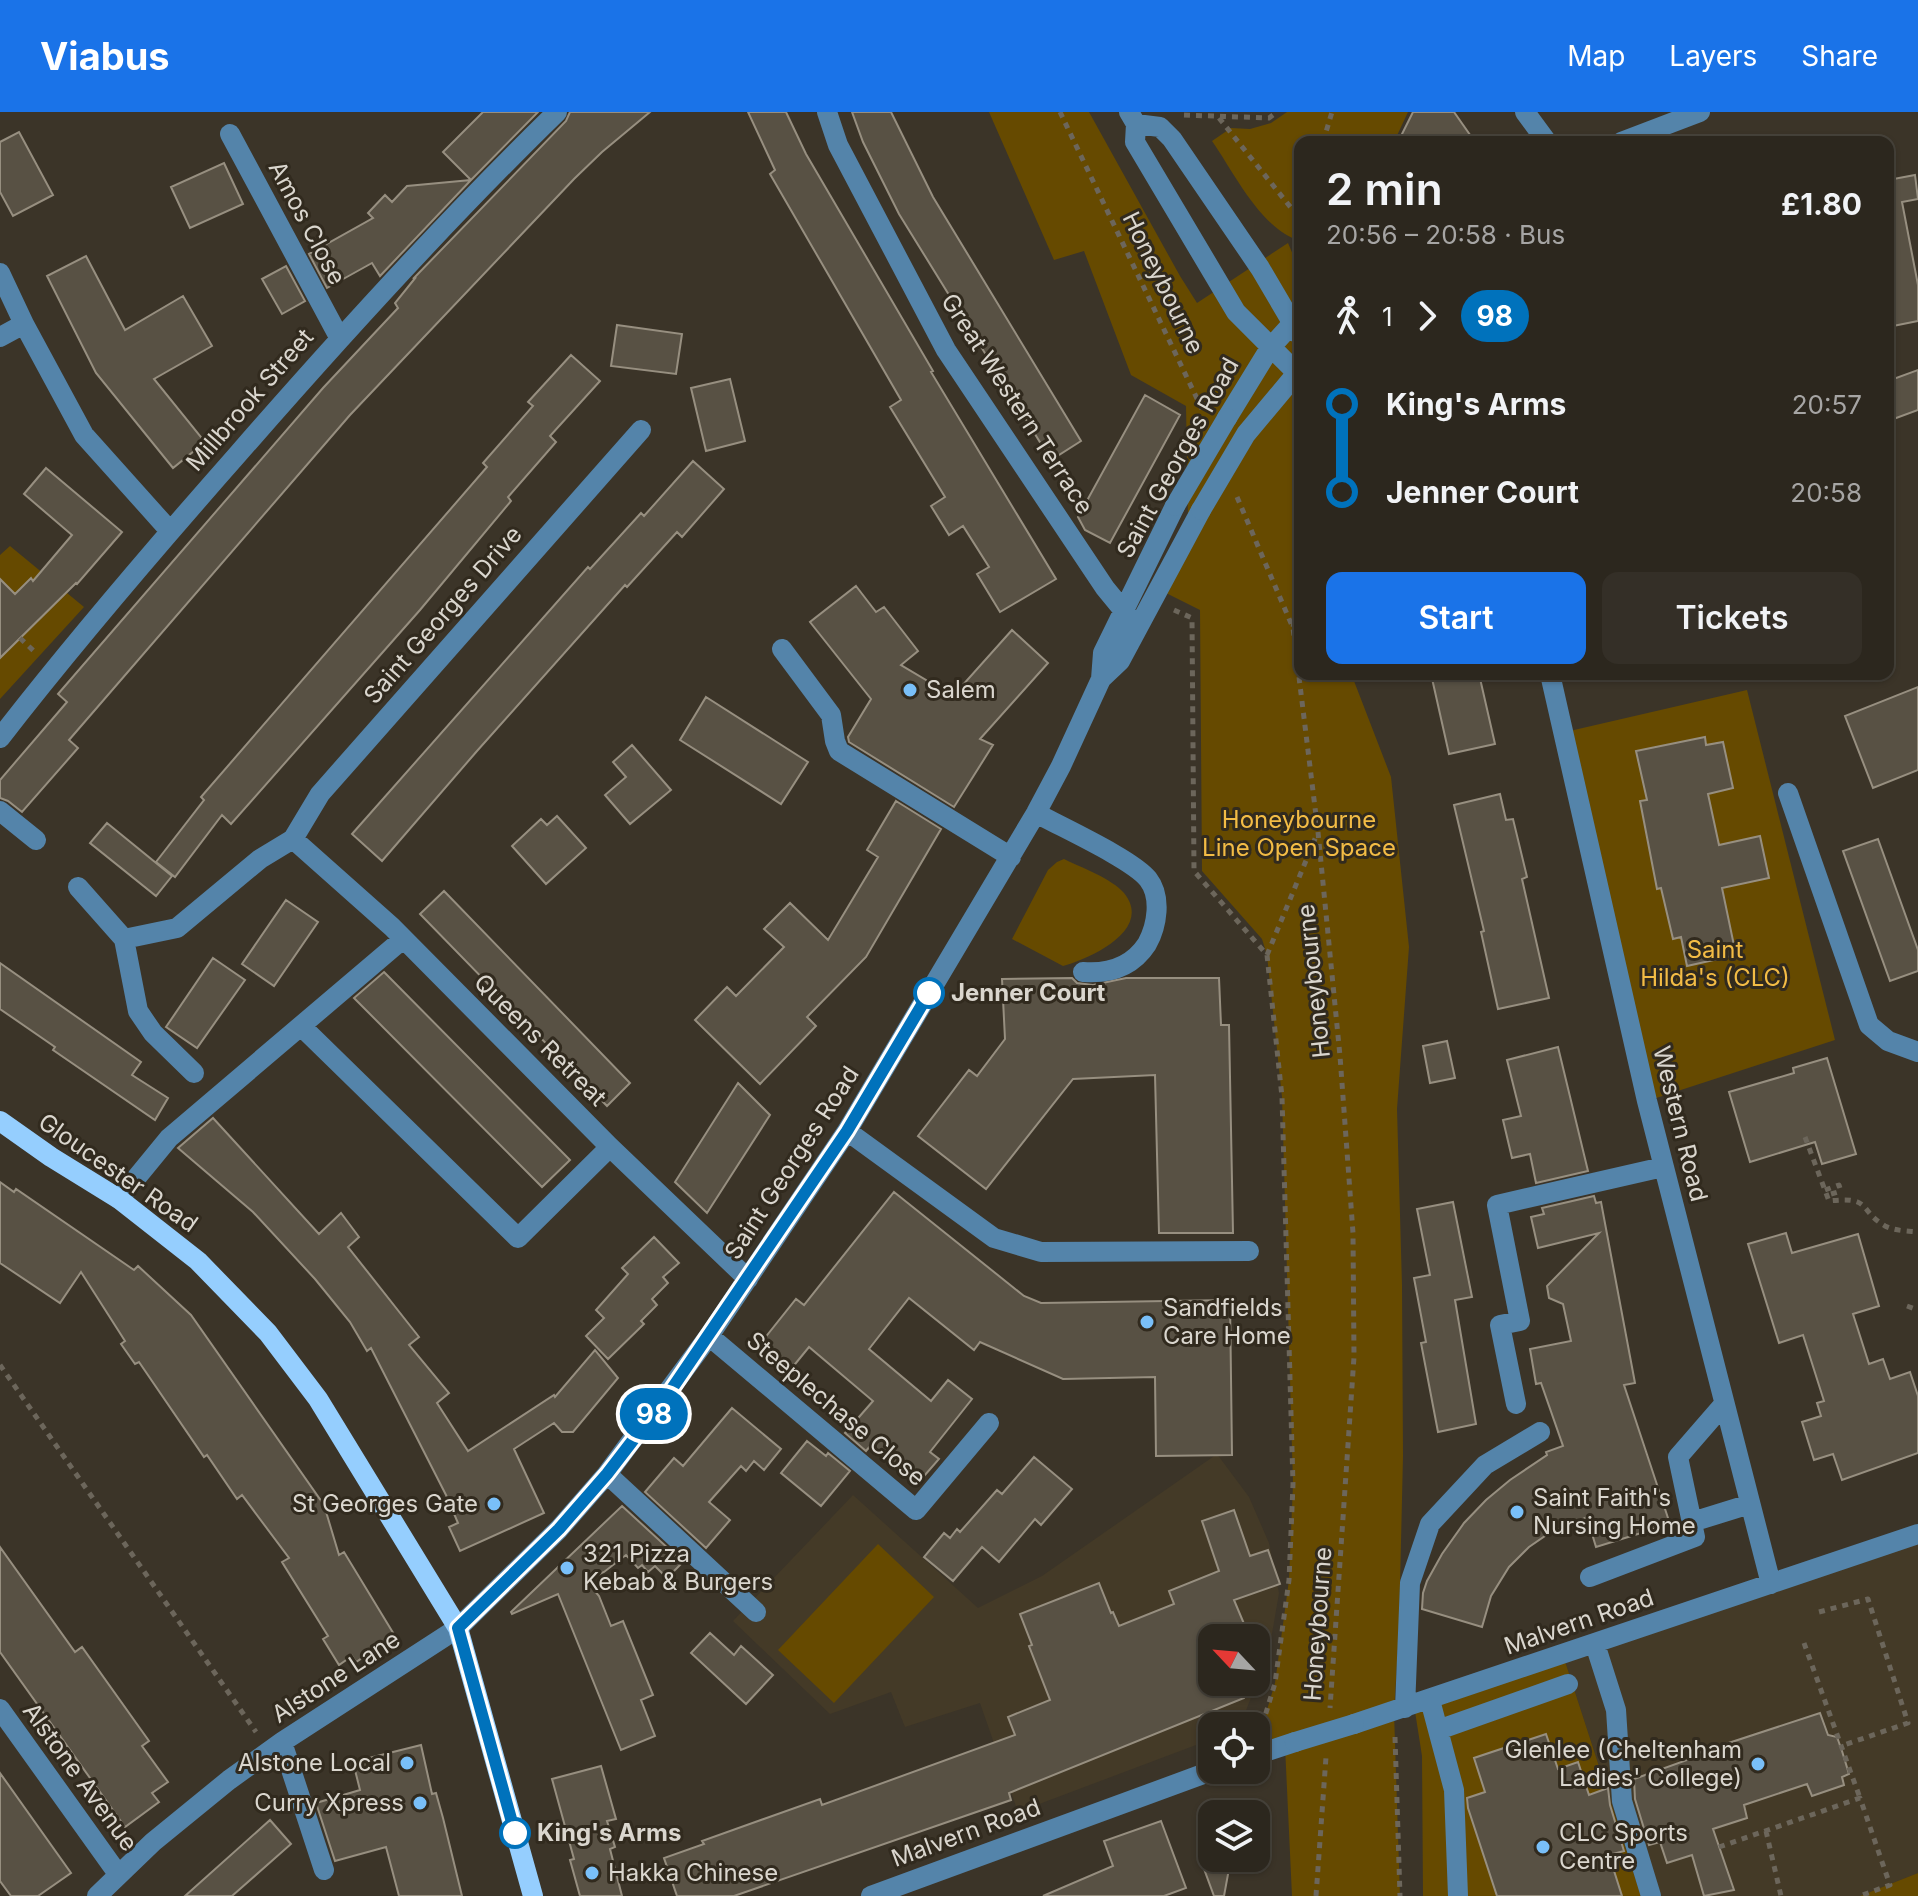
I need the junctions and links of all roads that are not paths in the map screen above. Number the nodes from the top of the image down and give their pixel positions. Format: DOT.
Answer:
graph roads {
  1 [pos="557,112"];
  2 [pos="827,112"];
  3 [pos="1525,112"];
  4 [pos="1700,112"];
  5 [pos="1132,118"];
  6 [pos="1644,121"];
  7 [pos="230,134"];
  8 [pos="1543,136"];
  9 [pos="1628,136"];
  10 [pos="0,273"];
  11 [pos="1294,320"];
  12 [pos="24,324"];
  13 [pos="1294,328"];
  14 [pos="0,337"];
  15 [pos="339,337"];
  16 [pos="1270,348"];
  17 [pos="1294,368"];
  18 [pos="1294,376"];
  19 [pos="641,430"];
  20 [pos="170,531"];
  21 [pos="1130,620"];
  22 [pos="782,649"];
  23 [pos="1551,680"];
  24 [pos="0,738"];
  25 [pos="1788,793"];
  26 [pos="0,811"];
  27 [pos="1036,813"];
  28 [pos="293,839"];
  29 [pos="36,840"];
  30 [pos="1011,857"];
  31 [pos="78,887"];
  32 [pos="124,939"];
  33 [pos="403,939"];
  34 [pos="1083,972"];
  35 [pos="301,1026"];
  36 [pos="1918,1052"];
  37 [pos="194,1073"];
  38 [pos="0,1121"];
  39 [pos="847,1131"];
  40 [pos="610,1147"];
  41 [pos="1663,1167"];
  42 [pos="119,1199"];
  43 [pos="1249,1251"];
  44 [pos="748,1279"];
  45 [pos="709,1336"];
  46 [pos="1516,1404"];
  47 [pos="1724,1404"];
  48 [pos="989,1423"];
  49 [pos="1540,1432"];
  50 [pos="607,1474"];
  51 [pos="1750,1504"];
  52 [pos="1692,1522"];
  53 [pos="1918,1534"];
  54 [pos="1590,1577"];
  55 [pos="1771,1584"];
  56 [pos="756,1612"];
  57 [pos="458,1628"];
  58 [pos="1595,1644"];
  59 [pos="1544,1661"];
  60 [pos="1430,1700"];
  61 [pos="0,1709"];
  62 [pos="1400,1710"];
  63 [pos="1438,1730"];
  64 [pos="1270,1743"];
  65 [pos="276,1746"];
  66 [pos="1198,1776"];
  67 [pos="324,1870"];
  68 [pos="118,1874"];
  69 [pos="97,1896"];
  70 [pos="533,1896"];
  71 [pos="871,1896"];
  72 [pos="1458,1896"];
  73 [pos="1651,1896"];
  1 -- 15 [label="street, Millbrook Street"];
  2 -- 21 [label="street, Great Western Terrace"];
  3 -- 8 [label="street"];
  4 -- 6 [label="street"];
  5 -- 11 [label="street"];
  5 -- 16 [label="street"];
  6 -- 9 [label="street"];
  7 -- 15 [label="street, Amos Close"];
  10 -- 12 [label="street"];
  12 -- 14 [label="street"];
  12 -- 20 [label="street"];
  13 -- 16 [label="street, Saint Georges Road"];
  15 -- 20 [label="street, Millbrook Street"];
  16 -- 17 [label="street"];
  16 -- 21 [label="street, Saint Georges Road, bridge"];
  18 -- 21 [label="street, Saint Georges Road, bridge"];
  19 -- 28 [label="street, Saint Georges Drive"];
  20 -- 24 [label="street, Millbrook Street"];
  21 -- 27 [label="street, Saint Georges Road"];
  22 -- 30 [label="street"];
  23 -- 41 [label="street, Western Road"];
  25 -- 36 [label="street"];
  26 -- 29 [label="street"];
  27 -- 30 [label="street, Saint Georges Road"];
  27 -- 34 [label="street"];
  28 -- 32 [label="street"];
  28 -- 33 [label="street, Queens Retreat"];
  30 -- 39 [label="street, Saint Georges Road"];
  31 -- 32 [label="street"];
  32 -- 37 [label="street"];
  33 -- 35 [label="street"];
  33 -- 40 [label="street, Queens Retreat"];
  35 -- 40 [label="street"];
  35 -- 42 [label="street"];
  38 -- 42 [label="main road, Gloucester Road"];
  39 -- 43 [label="street"];
  39 -- 44 [label="street, Saint Georges Road"];
  40 -- 44 [label="street, Queens Retreat"];
  41 -- 46 [label="street"];
  41 -- 47 [label="street, Western Road"];
  42 -- 57 [label="main road, Gloucester Road"];
  44 -- 45 [label="street, Saint Georges Road"];
  45 -- 48 [label="street, Steeplechase Close"];
  45 -- 50 [label="street, Saint Georges Road"];
  47 -- 51 [label="street, Western Road"];
  47 -- 52 [label="street"];
  49 -- 62 [label="street"];
  50 -- 56 [label="street"];
  50 -- 57 [label="street, Saint Georges Road"];
  51 -- 52 [label="street"];
  51 -- 55 [label="street, Western Road"];
  52 -- 54 [label="street"];
  53 -- 55 [label="street, Malvern Road"];
  55 -- 58 [label="street, Malvern Road"];
  57 -- 65 [label="street, Alstone Lane"];
  57 -- 70 [label="main road, Gloucester Road"];
  58 -- 59 [label="street, Malvern Road"];
  58 -- 73 [label="street"];
  59 -- 60 [label="street, Malvern Road"];
  59 -- 63 [label="street"];
  60 -- 62 [label="street, Malvern Road"];
  60 -- 63 [label="street"];
  61 -- 68 [label="street, Alstone Avenue"];
  62 -- 64 [label="street, Malvern Road, bridge"];
  63 -- 72 [label="street"];
  65 -- 67 [label="street"];
  65 -- 68 [label="street, Alstone Lane"];
  66 -- 71 [label="street, Malvern Road"];
  68 -- 69 [label="street, Alstone Lane"];
}
